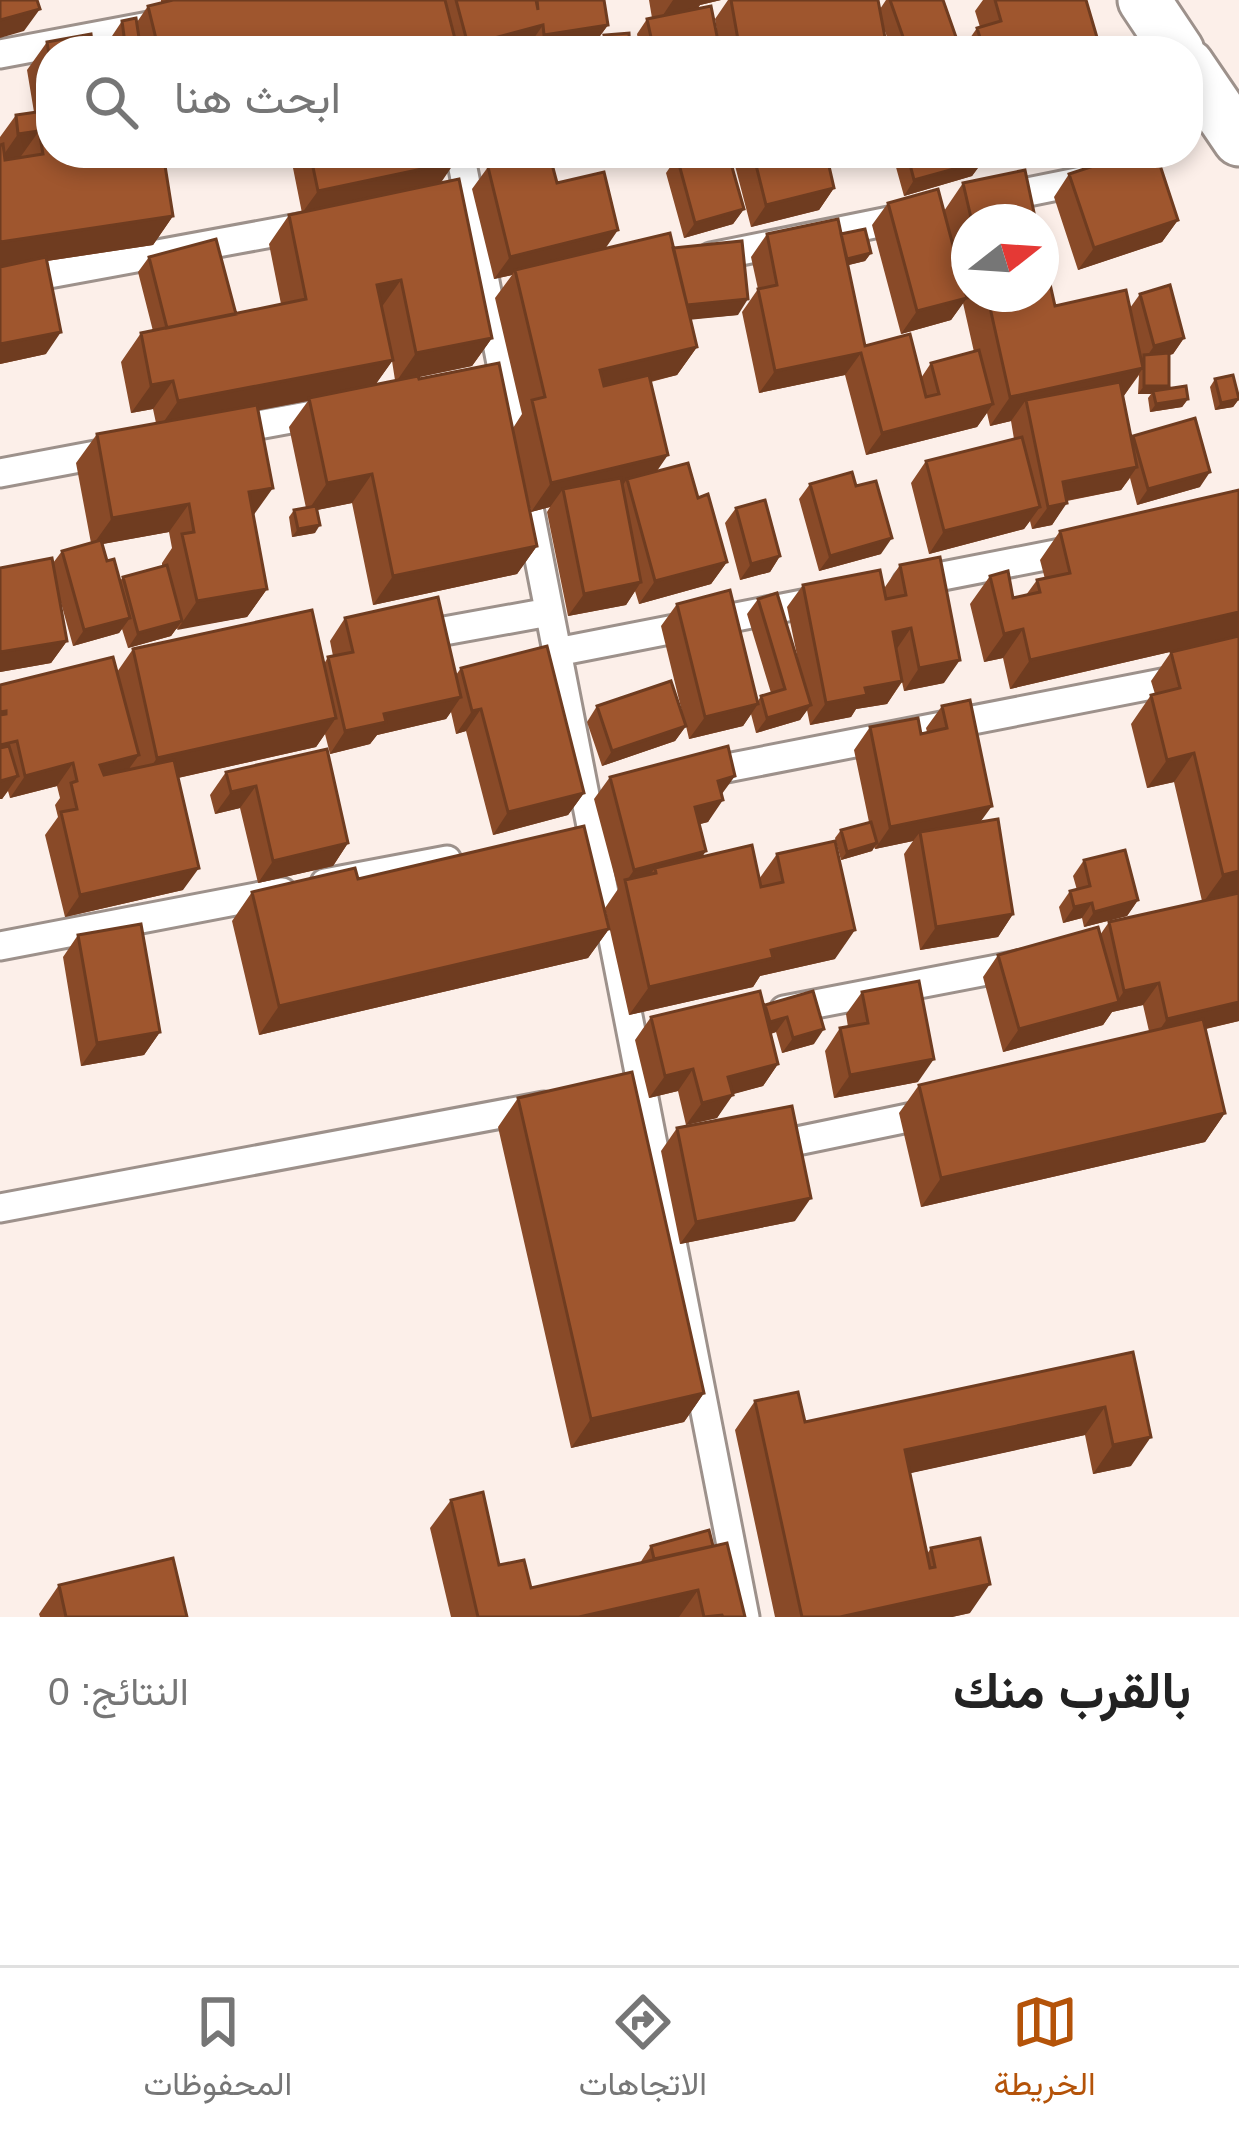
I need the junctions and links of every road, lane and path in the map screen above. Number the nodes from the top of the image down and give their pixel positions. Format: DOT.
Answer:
graph roads {
  1 [pos="1144,0"];
  2 [pos="169,22"];
  3 [pos="95,36"];
  4 [pos="1168,36"];
  5 [pos="36,47"];
  6 [pos="0,54"];
  7 [pos="1203,87"];
  8 [pos="1239,140"];
  9 [pos="459,168"];
  10 [pos="1113,175"];
  11 [pos="974,203"];
  12 [pos="928,213"];
  13 [pos="351,218"];
  14 [pos="674,265"];
  15 [pos="0,283"];
  16 [pos="344,409"];
  17 [pos="206,434"];
  18 [pos="137,447"];
  19 [pos="0,472"];
  20 [pos="1098,546"];
  21 [pos="886,587"];
  22 [pos="839,596"];
  23 [pos="549,612"];
  24 [pos="389,641"];
  25 [pos="557,652"];
  26 [pos="1239,668"];
  27 [pos="679,777"];
  28 [pos="478,854"];
  29 [pos="0,946"];
  30 [pos="1052,958"];
  31 [pos="749,1017"];
  32 [pos="574,1101"];
  33 [pos="960,1107"];
  34 [pos="728,1155"];
  35 [pos="0,1208"];
  36 [pos="745,1617"];
  1 -- 4 [label="highway"];
  2 -- 3 [label="street"];
  5 -- 6 [label="street"];
  7 -- 8 [label="highway"];
  9 -- 23 [label="street"];
  10 -- 11 [label="street"];
  12 -- 14 [label="street"];
  13 -- 15 [label="street"];
  16 -- 17 [label="street"];
  18 -- 19 [label="street"];
  20 -- 21 [label="street"];
  22 -- 25 [label="street"];
  23 -- 24 [label="street"];
  23 -- 25 [label="street"];
  25 -- 36 [label="street"];
  26 -- 27 [label="street"];
  28 -- 29 [label="street"];
  30 -- 31 [label="street"];
  32 -- 35 [label="street"];
  33 -- 34 [label="street"];
}
